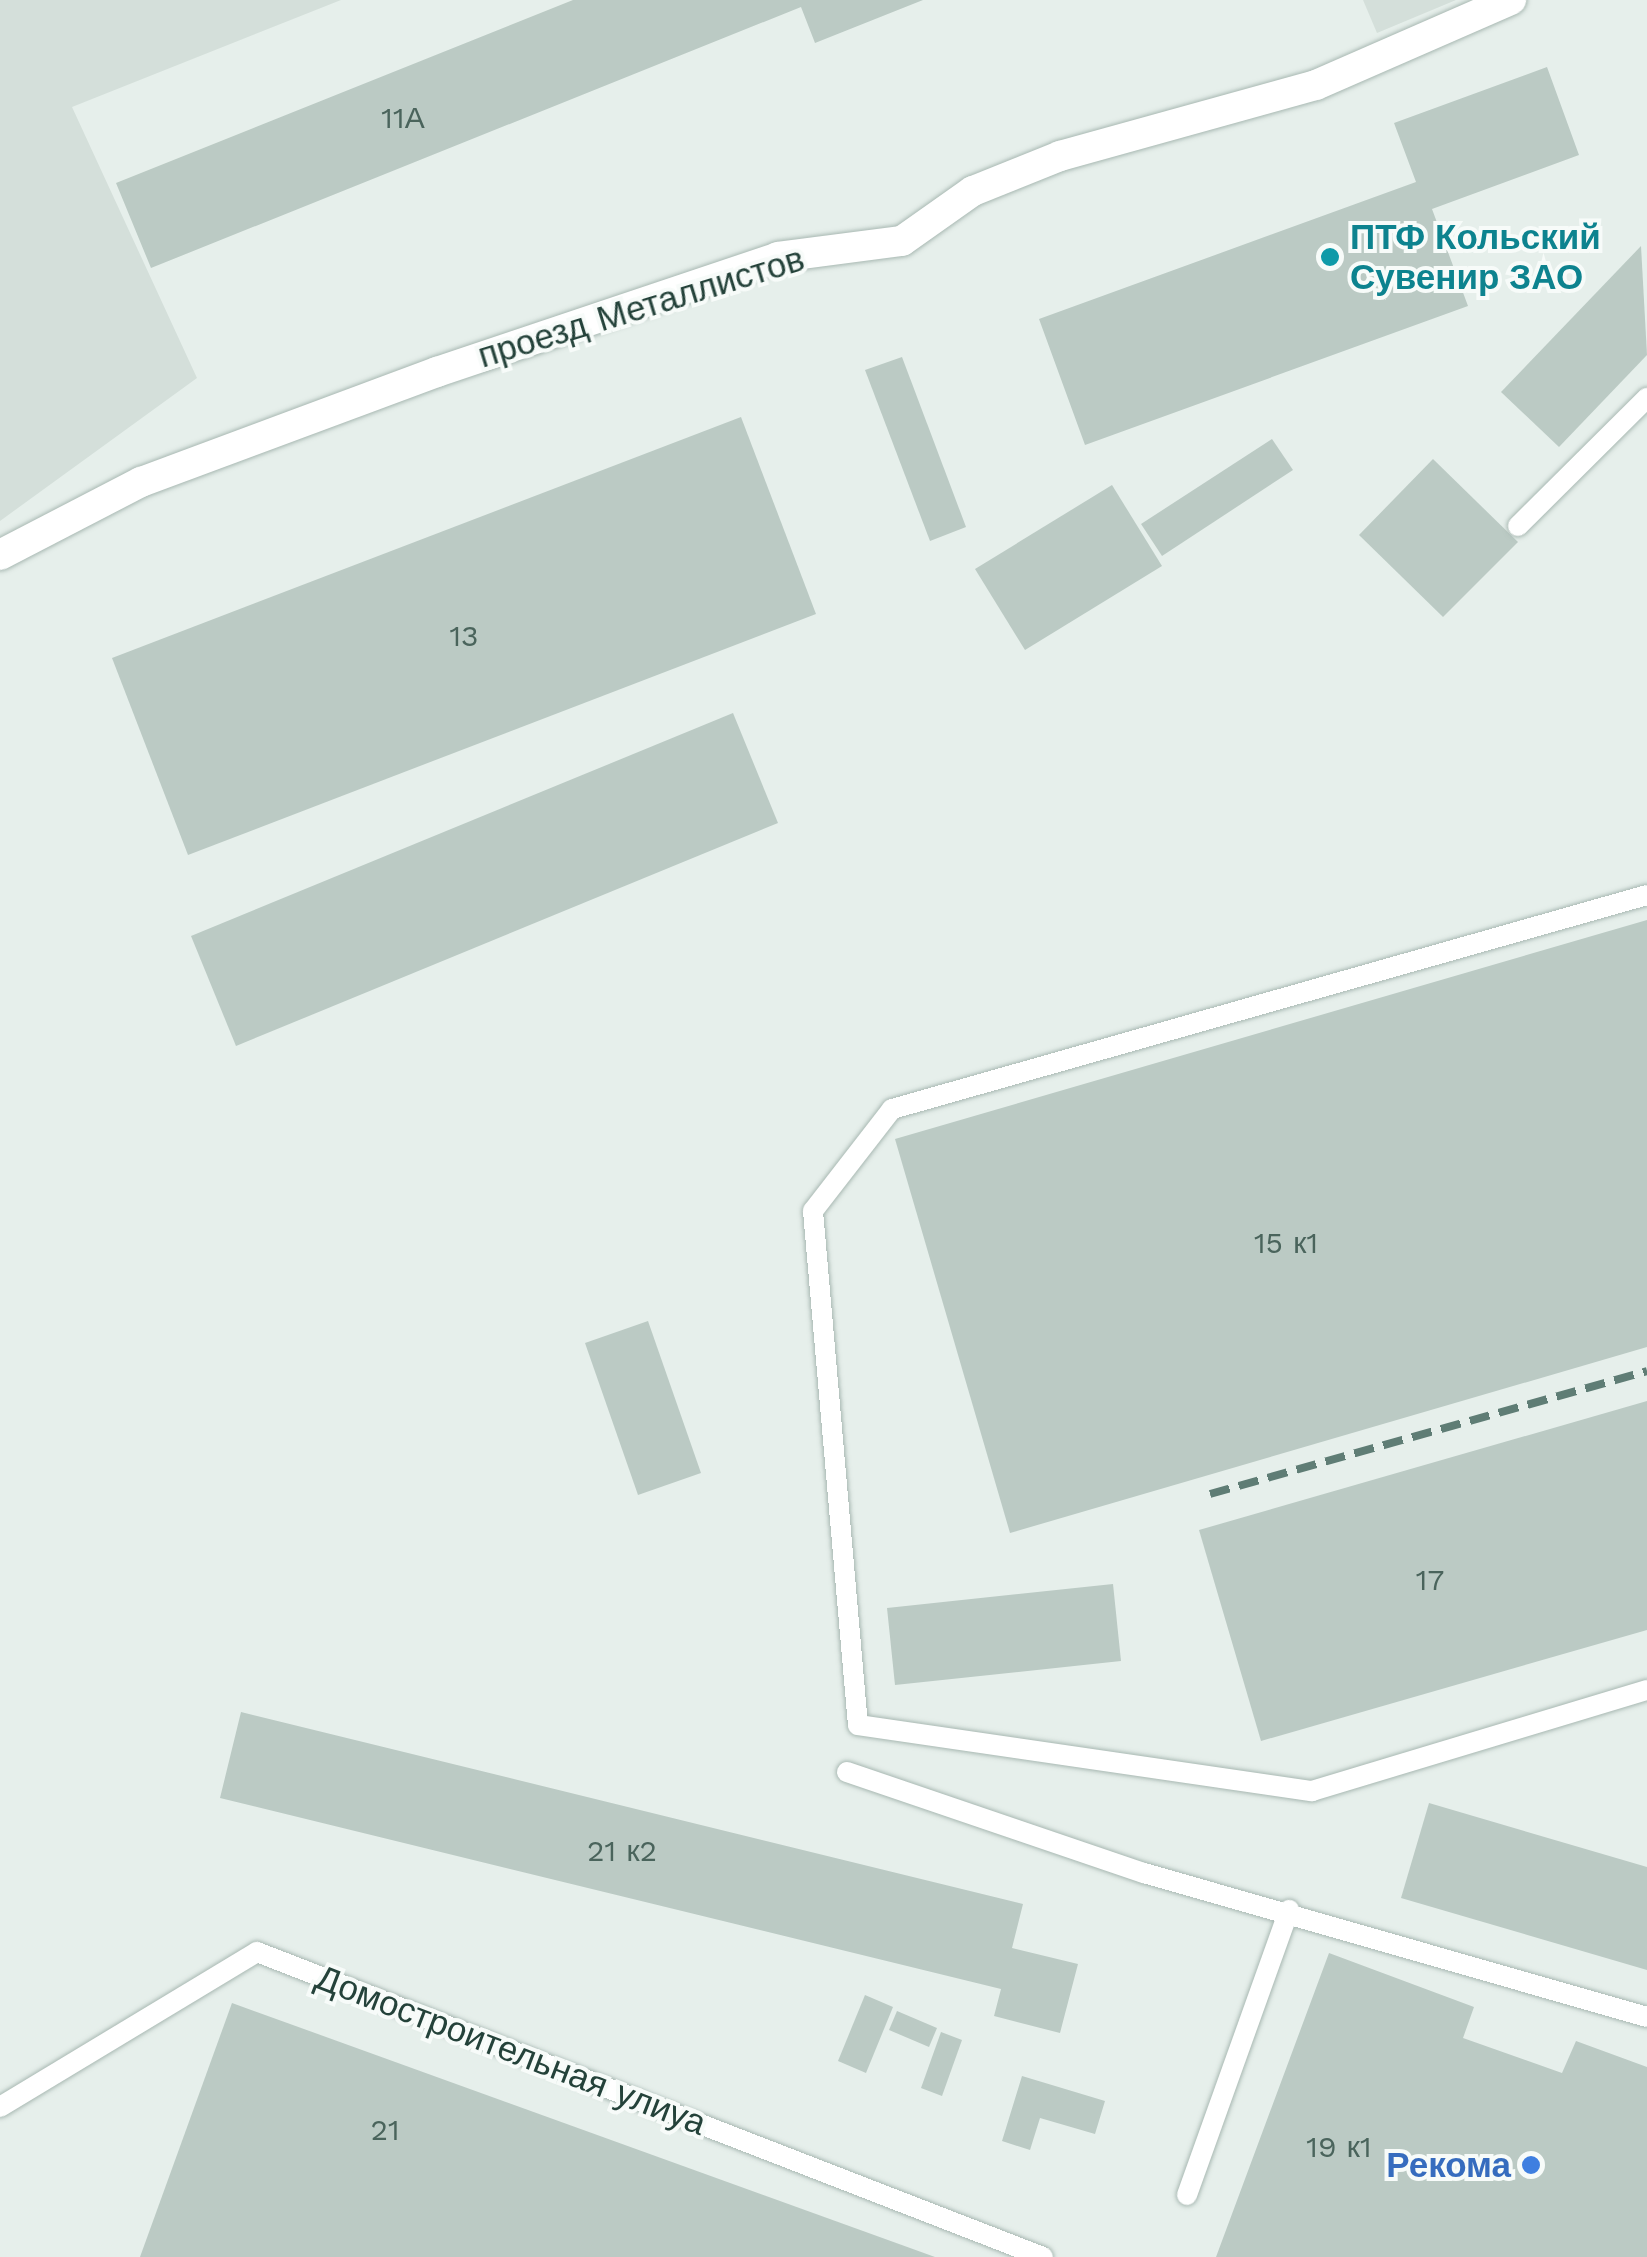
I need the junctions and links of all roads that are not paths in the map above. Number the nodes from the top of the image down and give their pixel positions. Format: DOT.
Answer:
graph roads {
  1 [pos="1510,0"];
  2 [pos="1647,398"];
  3 [pos="1518,526"];
  4 [pos="0,555"];
  5 [pos="1647,895"];
  6 [pos="1647,1690"];
  7 [pos="848,1772"];
  8 [pos="1289,1910"];
  9 [pos="1647,2018"];
  10 [pos="0,2106"];
  11 [pos="1187,2194"];
  12 [pos="1043,2257"];
  1 -- 4 [label="street, проезд Металлистов"];
  2 -- 3 [label="lane"];
  5 -- 6 [label="lane"];
  7 -- 8 [label="lane"];
  8 -- 9 [label="lane"];
  8 -- 11 [label="lane"];
  10 -- 12 [label="lane, Домостроительная улиуа"];
}
